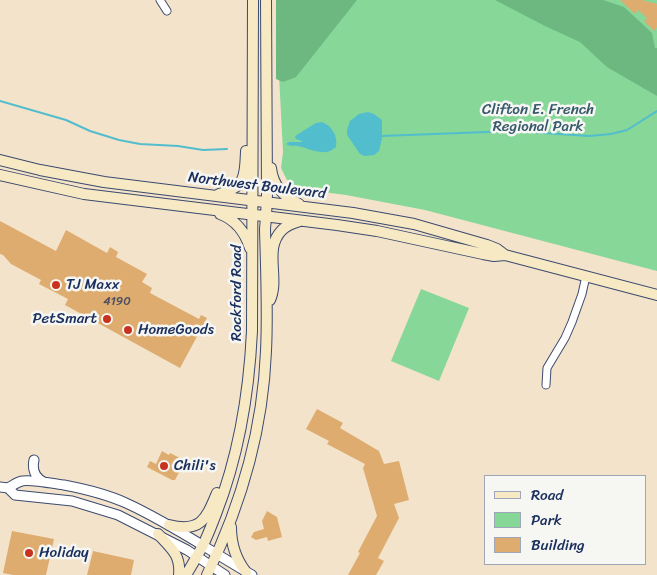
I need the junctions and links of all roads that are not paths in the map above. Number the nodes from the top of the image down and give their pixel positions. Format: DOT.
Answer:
graph roads {
  1 [pos="160,0"];
  2 [pos="253,0"];
  3 [pos="266,0"];
  4 [pos="167,12"];
  5 [pos="252,119"];
  6 [pos="267,156"];
  7 [pos="0,160"];
  8 [pos="0,175"];
  9 [pos="214,196"];
  10 [pos="252,200"];
  11 [pos="267,202"];
  12 [pos="304,206"];
  13 [pos="207,209"];
  14 [pos="252,215"];
  15 [pos="266,217"];
  16 [pos="304,221"];
  17 [pos="505,255"];
  18 [pos="252,262"];
  19 [pos="586,276"];
  20 [pos="657,295"];
  21 [pos="266,307"];
  22 [pos="546,385"];
  23 [pos="34,460"];
  24 [pos="231,472"];
  25 [pos="47,483"];
  26 [pos="4,487"];
  27 [pos="231,521"];
  28 [pos="169,526"];
  29 [pos="158,534"];
  30 [pos="203,545"];
  31 [pos="217,555"];
  32 [pos="197,557"];
  33 [pos="209,571"];
  34 [pos="249,573"];
  35 [pos="179,575"];
  36 [pos="186,575"];
  37 [pos="225,575"];
  1 -- 4 [label="street"];
  2 -- 5 [label="main road, Rockford Road"];
  3 -- 6 [label="main road, Rockford Road"];
  5 -- 9 [label="main road"];
  5 -- 10 [label="main road, Rockford Road"];
  6 -- 11 [label="main road, Rockford Road"];
  6 -- 12 [label="main road"];
  7 -- 9 [label="main road, Northwest Boulevard"];
  8 -- 13 [label="main road, Northwest Boulevard"];
  9 -- 10 [label="main road, Northwest Boulevard"];
  10 -- 11 [label="main road, Northwest Boulevard"];
  10 -- 14 [label="main road, Rockford Road"];
  11 -- 12 [label="main road, Northwest Boulevard"];
  11 -- 15 [label="main road, Rockford Road"];
  12 -- 17 [label="main road, Northwest Boulevard"];
  13 -- 14 [label="main road, Northwest Boulevard"];
  13 -- 18 [label="main road"];
  14 -- 15 [label="main road, Northwest Boulevard"];
  14 -- 18 [label="main road, Rockford Road"];
  15 -- 16 [label="main road, Northwest Boulevard"];
  15 -- 21 [label="main road, Rockford Road"];
  16 -- 17 [label="main road, Northwest Boulevard"];
  16 -- 21 [label="main road"];
  17 -- 19 [label="main road, Northwest Boulevard"];
  18 -- 24 [label="main road, Rockford Road"];
  19 -- 20 [label="main road, Northwest Boulevard"];
  19 -- 22 [label="street"];
  21 -- 27 [label="main road, Rockford Road"];
  23 -- 25 [label="street"];
  24 -- 28 [label="main road"];
  24 -- 30 [label="main road, Rockford Road"];
  25 -- 26 [label="street"];
  25 -- 28 [label="street"];
  26 -- 29 [label="street"];
  27 -- 31 [label="main road, Rockford Road"];
  27 -- 34 [label="main road"];
  28 -- 30 [label="street"];
  29 -- 32 [label="street"];
  29 -- 35 [label="main road"];
  30 -- 31 [label="street"];
  30 -- 32 [label="main road, Rockford Road"];
  31 -- 33 [label="main road, Rockford Road"];
  31 -- 34 [label="street"];
  32 -- 33 [label="street"];
  32 -- 36 [label="main road, Rockford Road"];
  33 -- 37 [label="street"];
}
